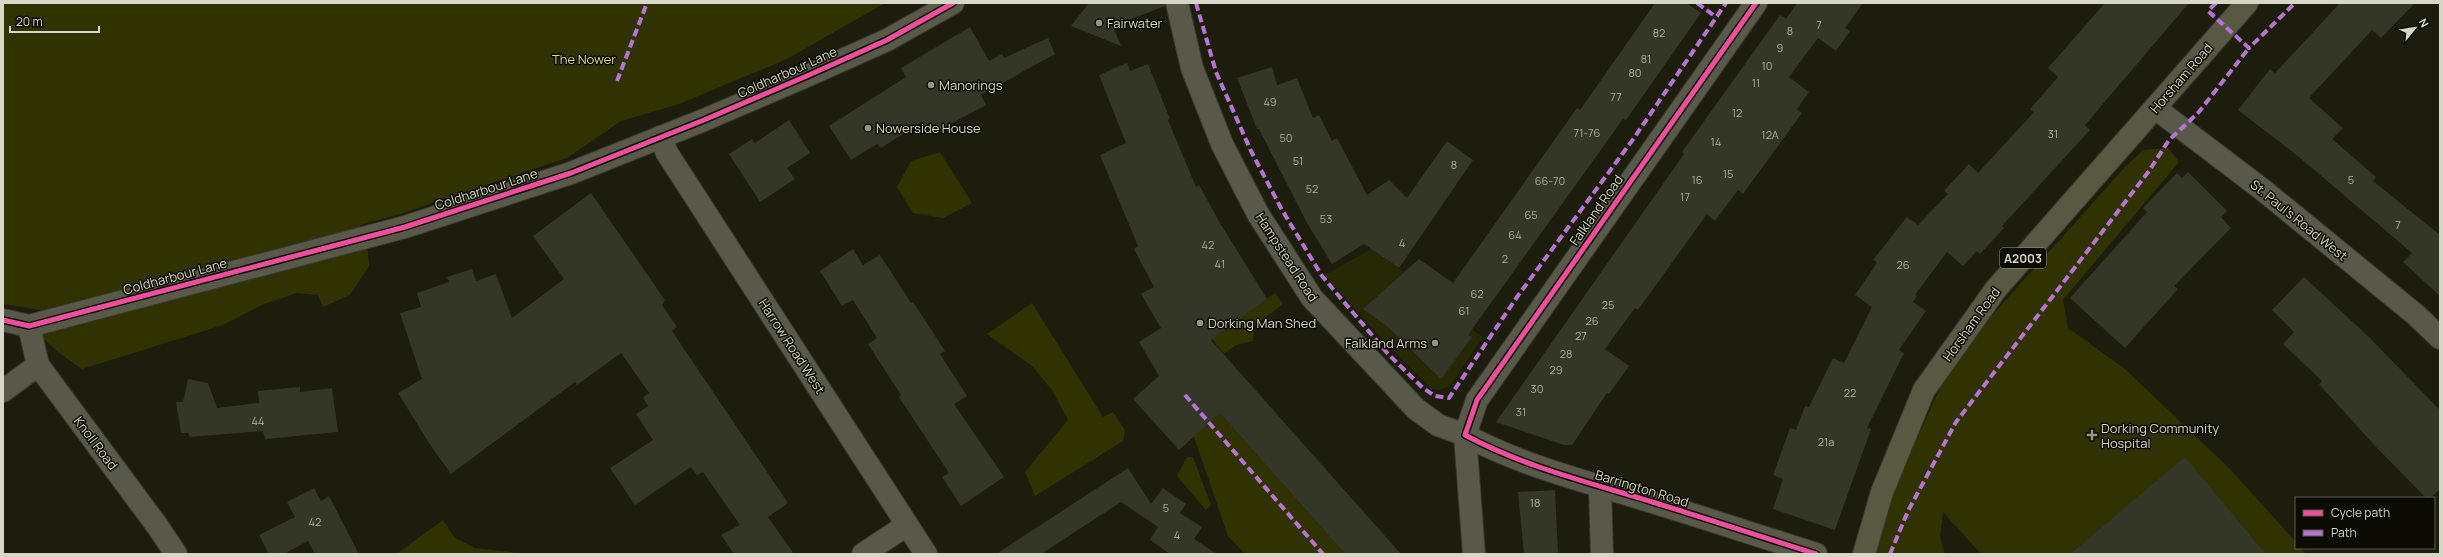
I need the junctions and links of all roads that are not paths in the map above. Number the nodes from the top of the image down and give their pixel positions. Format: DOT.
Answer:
graph roads {
  1 [pos="953,3"];
  2 [pos="1177,3"];
  3 [pos="1756,3"];
  4 [pos="2247,3"];
  5 [pos="2155,108"];
  6 [pos="660,137"];
  7 [pos="3,320"];
  8 [pos="30,326"];
  9 [pos="2440,338"];
  10 [pos="38,365"];
  11 [pos="3,391"];
  12 [pos="1465,435"];
  13 [pos="1600,488"];
  14 [pos="907,525"];
  15 [pos="176,554"];
  16 [pos="863,554"];
  17 [pos="926,554"];
  18 [pos="1474,554"];
  19 [pos="1602,554"];
  20 [pos="1816,554"];
  21 [pos="1864,554"];
  1 -- 6 [label="street, Coldharbour Lane"];
  2 -- 12 [label="street, Hampstead Road"];
  3 -- 12 [label="street, Falkland Road"];
  4 -- 5 [label="main road, Horsham Road / A2003"];
  5 -- 9 [label="street, St. Paul's Road West"];
  5 -- 21 [label="main road, Horsham Road / A2003"];
  6 -- 8 [label="street, Coldharbour Lane"];
  6 -- 14 [label="street, Harrow Road West"];
  7 -- 8 [label="street, Coldharbour Lane"];
  8 -- 10 [label="street, Knoll Road"];
  10 -- 11 [label="street"];
  10 -- 15 [label="street, Knoll Road"];
  12 -- 13 [label="street, Barrington Road"];
  12 -- 18 [label="street"];
  13 -- 19 [label="street"];
  13 -- 20 [label="street, Barrington Road"];
  14 -- 16 [label="street"];
  14 -- 17 [label="street, Harrow Road West"];
}
